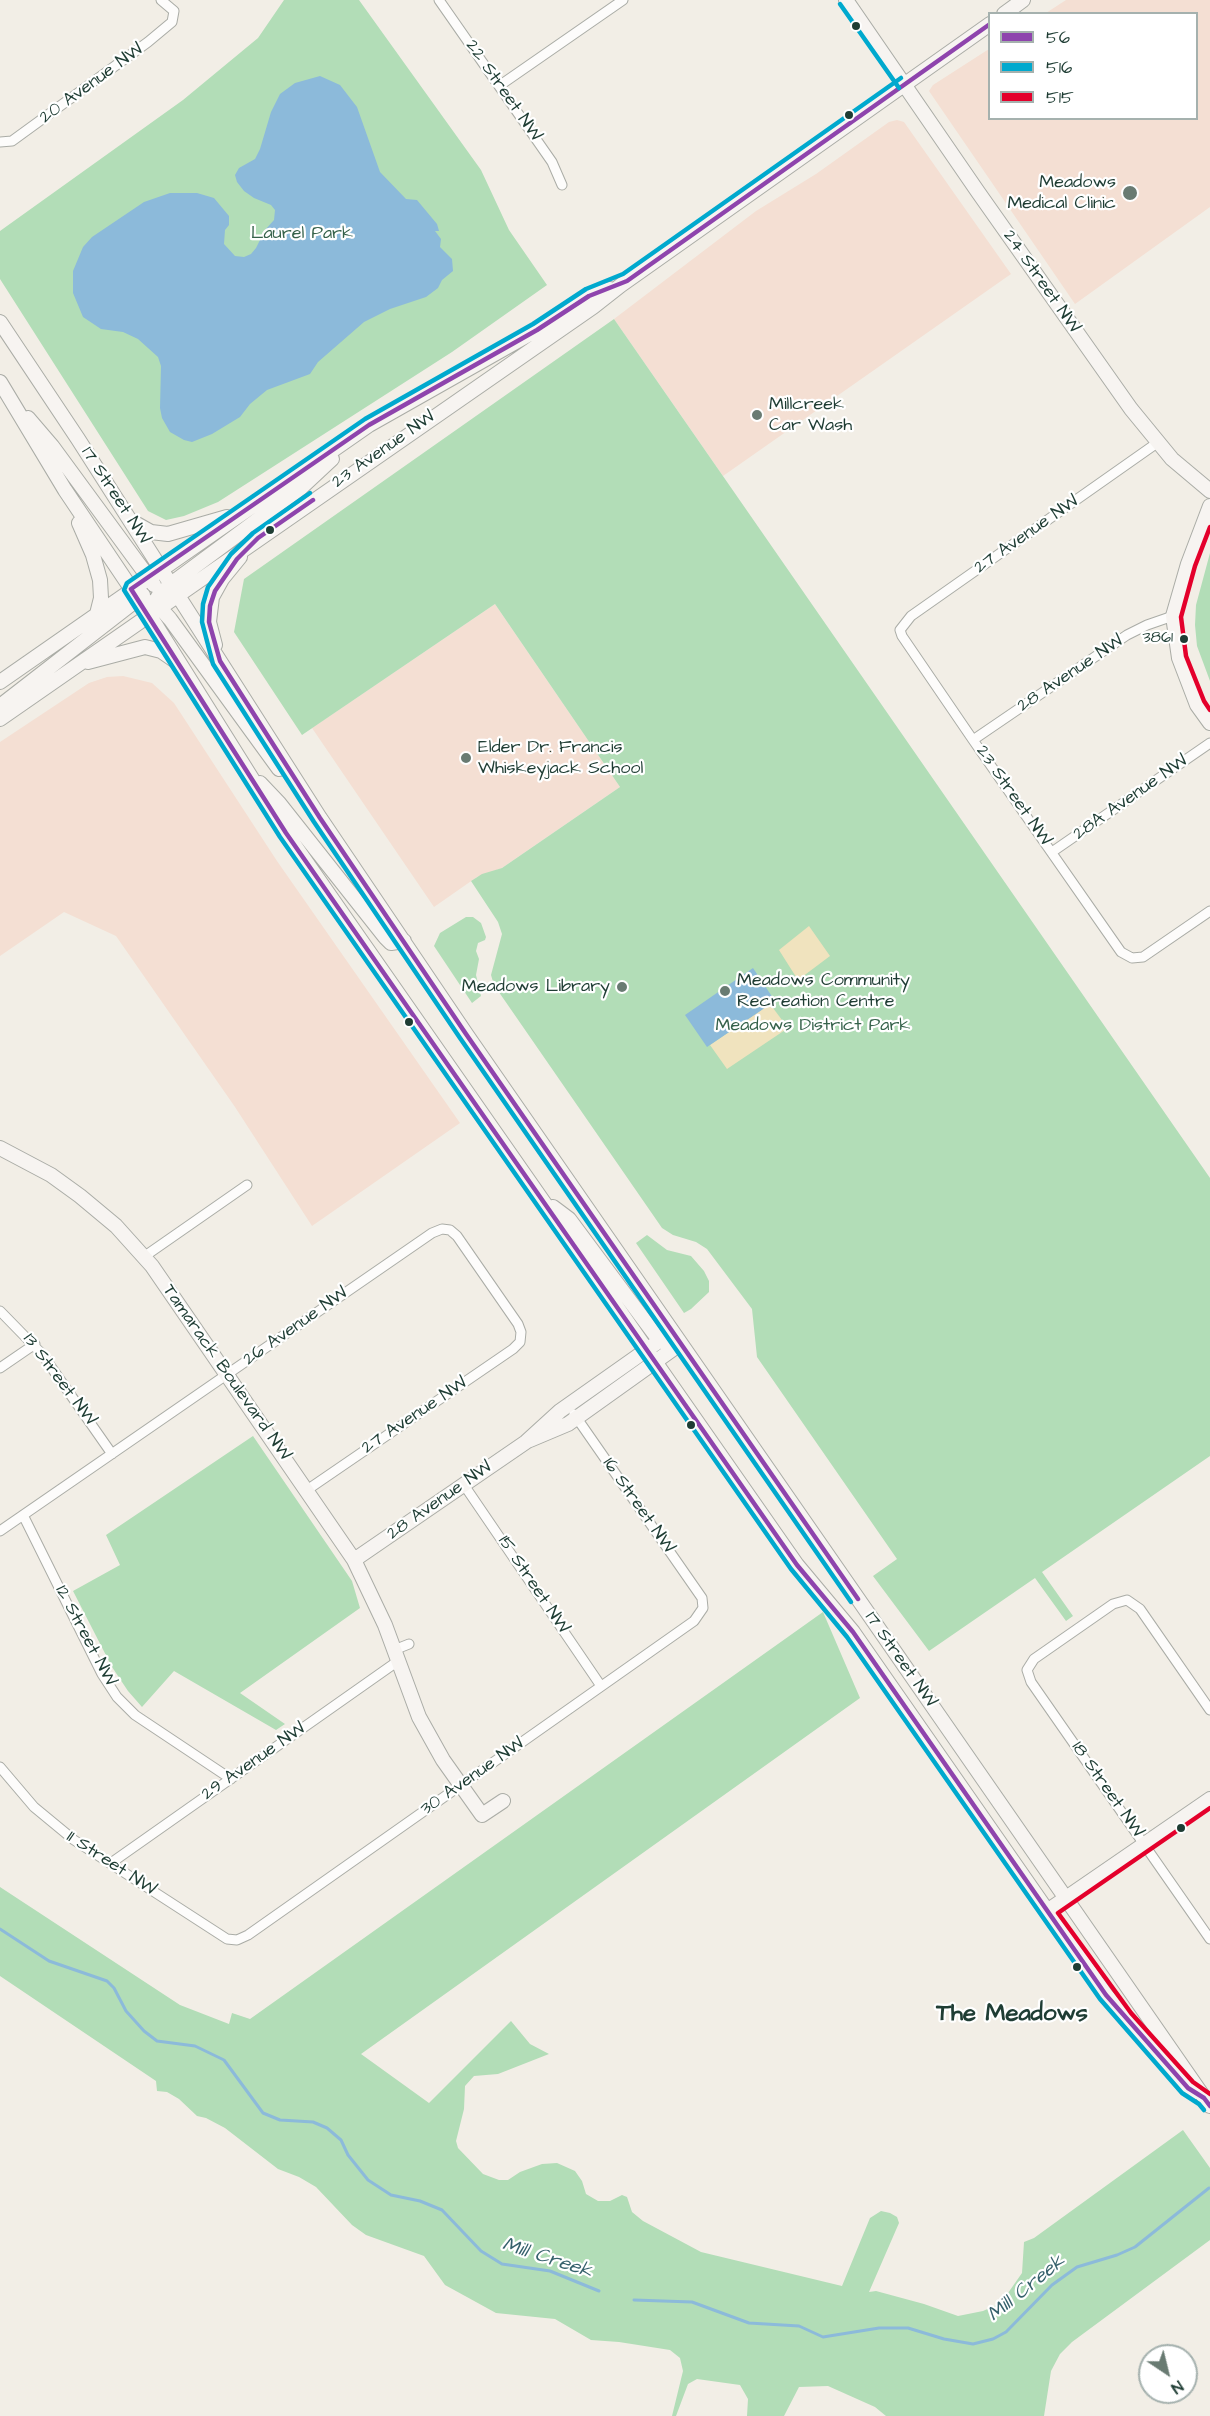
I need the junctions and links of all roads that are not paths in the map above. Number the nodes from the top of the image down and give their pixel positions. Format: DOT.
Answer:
graph roads {
  1 [pos="160,0"];
  2 [pos="439,0"];
  3 [pos="623,0"];
  4 [pos="846,0"];
  5 [pos="1023,0"];
  6 [pos="1007,12"];
  7 [pos="988,25"];
  8 [pos="905,84"];
  9 [pos="499,86"];
  10 [pos="0,142"];
  11 [pos="562,185"];
  12 [pos="621,285"];
  13 [pos="0,322"];
  14 [pos="0,382"];
  15 [pos="8,396"];
  16 [pos="369,425"];
  17 [pos="1157,443"];
  18 [pos="65,490"];
  19 [pos="1210,491"];
  20 [pos="1210,506"];
  21 [pos="241,513"];
  22 [pos="131,520"];
  23 [pos="258,538"];
  24 [pos="161,569"];
  25 [pos="153,594"];
  26 [pos="97,614"];
  27 [pos="1173,616"];
  28 [pos="900,630"];
  29 [pos="220,661"];
  30 [pos="75,666"];
  31 [pos="181,668"];
  32 [pos="0,682"];
  33 [pos="0,706"];
  34 [pos="0,719"];
  35 [pos="1210,723"];
  36 [pos="973,740"];
  37 [pos="1210,743"];
  38 [pos="243,767"];
  39 [pos="311,803"];
  40 [pos="1052,852"];
  41 [pos="1210,911"];
  42 [pos="404,941"];
  43 [pos="0,1148"];
  44 [pos="247,1185"];
  45 [pos="544,1200"];
  46 [pos="446,1228"];
  47 [pos="145,1256"];
  48 [pos="0,1311"];
  49 [pos="676,1338"];
  50 [pos="660,1340"];
  51 [pos="35,1344"];
  52 [pos="647,1349"];
  53 [pos="656,1362"];
  54 [pos="0,1368"];
  55 [pos="227,1374"];
  56 [pos="568,1405"];
  57 [pos="577,1418"];
  58 [pos="526,1442"];
  59 [pos="112,1454"];
  60 [pos="464,1485"];
  61 [pos="307,1490"];
  62 [pos="23,1515"];
  63 [pos="0,1531"];
  64 [pos="354,1560"];
  65 [pos="704,1608"];
  66 [pos="409,1644"];
  67 [pos="396,1655"];
  68 [pos="602,1686"];
  69 [pos="1210,1710"];
  70 [pos="0,1767"];
  71 [pos="231,1779"];
  72 [pos="461,1786"];
  73 [pos="1210,1799"];
  74 [pos="503,1801"];
  75 [pos="1144,1844"];
  76 [pos="111,1863"];
  77 [pos="1066,1898"];
  78 [pos="1047,1911"];
  79 [pos="1210,1939"];
  80 [pos="237,1940"];
  81 [pos="1207,2102"];
  1 -- 10 [label="street, 20 Avenue NW"];
  2 -- 9 [label="street, 22 Street NW"];
  3 -- 9 [label="street"];
  4 -- 8 [label="main road, 24 Street NW"];
  5 -- 6 [label="main road"];
  7 -- 8 [label="main road, 23 Avenue NW"];
  8 -- 12 [label="main road, 23 Avenue NW"];
  8 -- 17 [label="main road, 24 Street NW"];
  9 -- 11 [label="street, 22 Street NW"];
  12 -- 16 [label="main road, 23 Avenue NW"];
  12 -- 23 [label="main road, 23 Avenue NW"];
  13 -- 22 [label="main road, 17 Street NW"];
  14 -- 15 [label="main road, 17 Street NW"];
  15 -- 18 [label="main road, 17 Street NW"];
  15 -- 25 [label="main road"];
  16 -- 21 [label="main road, 23 Avenue NW"];
  16 -- 25 [label="main road"];
  17 -- 19 [label="main road, 24 Street NW"];
  17 -- 28 [label="street, 27 Avenue NW"];
  18 -- 25 [label="main road, 17 Street NW"];
  18 -- 26 [label="main road"];
  20 -- 27 [label="main road"];
  21 -- 22 [label="main road"];
  21 -- 24 [label="main road, 23 Avenue NW"];
  22 -- 24 [label="main road, 17 Street NW"];
  23 -- 25 [label="main road, 23 Avenue NW"];
  23 -- 29 [label="main road"];
  24 -- 25 [label="main road, 17 Street NW"];
  25 -- 26 [label="main road, 23 Avenue NW"];
  25 -- 29 [label="main road, 17 Street NW"];
  25 -- 30 [label="main road, 23 Avenue NW"];
  25 -- 31 [label="main road, 17 Street NW"];
  25 -- 33 [label="main road"];
  25 -- 39 [label="main road"];
  26 -- 32 [label="main road, 23 Avenue NW"];
  27 -- 35 [label="main road"];
  27 -- 36 [label="street, 28 Avenue NW"];
  28 -- 36 [label="street, 23 Street NW"];
  29 -- 39 [label="main road, 17 Street NW"];
  30 -- 31 [label="main road"];
  30 -- 34 [label="main road, 23 Avenue NW"];
  31 -- 38 [label="main road, 17 Street NW"];
  36 -- 40 [label="street, 23 Street NW"];
  37 -- 40 [label="street, 28A Avenue NW"];
  38 -- 42 [label="main road"];
  38 -- 45 [label="main road, 17 Street NW"];
  39 -- 42 [label="main road, 17 Street NW"];
  40 -- 41 [label="street, 23 Street NW"];
  42 -- 49 [label="main road, 17 Street NW"];
  43 -- 47 [label="main road, Tamarack Boulevard NW"];
  44 -- 47 [label="street"];
  45 -- 50 [label="main road"];
  45 -- 52 [label="main road, 17 Street NW"];
  46 -- 55 [label="street, 26 Avenue NW"];
  46 -- 61 [label="street, 27 Avenue NW"];
  47 -- 55 [label="main road, Tamarack Boulevard NW"];
  48 -- 51 [label="street, 13 Street NW"];
  49 -- 50 [label="main road"];
  49 -- 53 [label="main road, 28 Avenue NW"];
  49 -- 77 [label="main road, 17 Street NW"];
  50 -- 52 [label="main road, 28 Avenue NW"];
  51 -- 54 [label="street"];
  51 -- 59 [label="street, 13 Street NW"];
  52 -- 53 [label="main road, 17 Street NW"];
  52 -- 56 [label="main road, 28 Avenue NW"];
  53 -- 57 [label="main road, 28 Avenue NW"];
  53 -- 78 [label="main road, 17 Street NW"];
  55 -- 59 [label="street, 26 Avenue NW"];
  55 -- 61 [label="main road, Tamarack Boulevard NW"];
  56 -- 57 [label="street, 16 Street NW"];
  56 -- 58 [label="main road, 28 Avenue NW"];
  57 -- 58 [label="main road, 28 Avenue NW"];
  57 -- 65 [label="street, 16 Street NW"];
  58 -- 60 [label="main road, 28 Avenue NW"];
  59 -- 62 [label="street, 26 Avenue NW"];
  60 -- 64 [label="main road, 28 Avenue NW"];
  60 -- 68 [label="street, 15 Street NW"];
  61 -- 64 [label="main road, Tamarack Boulevard NW"];
  62 -- 63 [label="street, 26 Avenue NW"];
  62 -- 71 [label="street, 12 Street NW"];
  64 -- 67 [label="main road, Tamarack Boulevard NW"];
  65 -- 68 [label="street, 30 Avenue NW"];
  66 -- 67 [label="street"];
  67 -- 71 [label="street, 29 Avenue NW"];
  67 -- 72 [label="main road, Tamarack Boulevard NW"];
  68 -- 72 [label="street, 30 Avenue NW"];
  69 -- 75 [label="street, 18 Street NW"];
  70 -- 76 [label="street, 11 Street NW"];
  71 -- 76 [label="street, 29 Avenue NW"];
  72 -- 74 [label="main road, Tamarack Boulevard NW"];
  72 -- 80 [label="street, 30 Avenue NW"];
  73 -- 75 [label="main road"];
  75 -- 77 [label="main road"];
  75 -- 79 [label="street, 18 Street NW"];
  76 -- 80 [label="street, 11 Street NW"];
  77 -- 78 [label="main road"];
  77 -- 81 [label="main road, 17 Street NW"];
  78 -- 81 [label="main road, 17 Street NW"];
}
